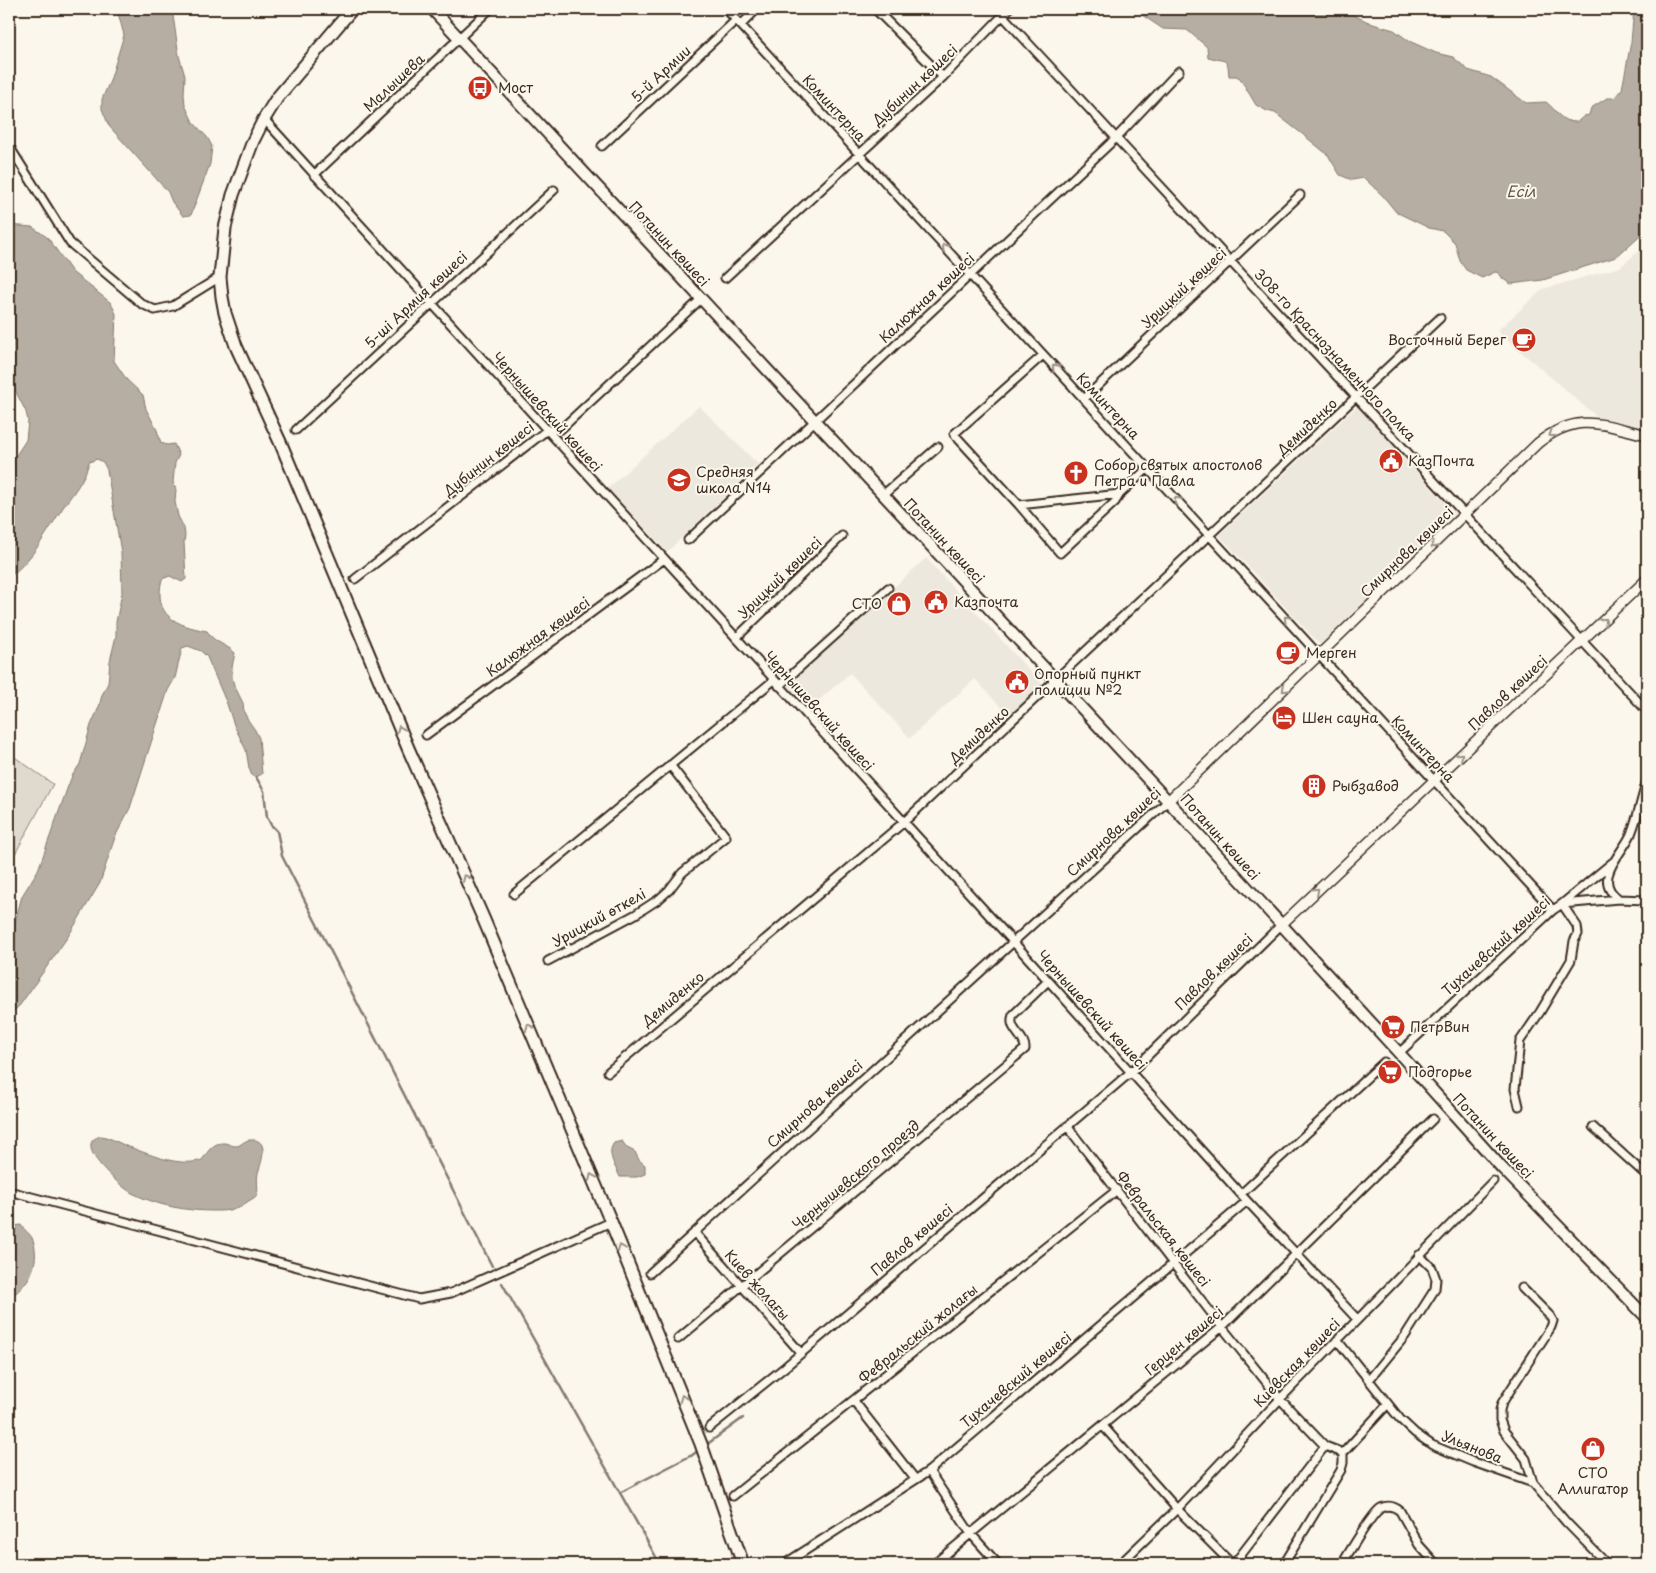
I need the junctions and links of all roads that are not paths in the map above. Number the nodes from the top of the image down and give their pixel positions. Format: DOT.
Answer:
graph roads {
  1 [pos="352,9"];
  2 [pos="432,9"];
  3 [pos="490,9"];
  4 [pos="726,9"];
  5 [pos="757,9"];
  6 [pos="875,9"];
  7 [pos="1009,9"];
  8 [pos="1004,16"];
  9 [pos="739,23"];
  10 [pos="459,39"];
  11 [pos="1180,70"];
  12 [pos="943,77"];
  13 [pos="264,119"];
  14 [pos="1116,138"];
  15 [pos="9,146"];
  16 [pos="602,146"];
  17 [pos="860,154"];
  18 [pos="314,175"];
  19 [pos="554,190"];
  20 [pos="1300,195"];
  21 [pos="1231,262"];
  22 [pos="970,275"];
  23 [pos="220,277"];
  24 [pos="725,278"];
  25 [pos="701,298"];
  26 [pos="431,304"];
  27 [pos="1440,318"];
  28 [pos="1044,355"];
  29 [pos="1356,397"];
  30 [pos="1084,398"];
  31 [pos="814,422"];
  32 [pos="296,430"];
  33 [pos="547,430"];
  34 [pos="1647,435"];
  35 [pos="938,447"];
  36 [pos="1148,468"];
  37 [pos="1120,494"];
  38 [pos="883,495"];
  39 [pos="1019,505"];
  40 [pos="1465,514"];
  41 [pos="1210,535"];
  42 [pos="842,536"];
  43 [pos="688,540"];
  44 [pos="664,559"];
  45 [pos="355,579"];
  46 [pos="1647,579"];
  47 [pos="888,588"];
  48 [pos="736,638"];
  49 [pos="1583,641"];
  50 [pos="1320,655"];
  51 [pos="774,680"];
  52 [pos="1055,681"];
  53 [pos="780,686"];
  54 [pos="1647,711"];
  55 [pos="426,735"];
  56 [pos="670,766"];
  57 [pos="1434,780"];
  58 [pos="1647,780"];
  59 [pos="1168,801"];
  60 [pos="904,822"];
  61 [pos="1613,862"];
  62 [pos="514,894"];
  63 [pos="1619,899"];
  64 [pos="1647,900"];
  65 [pos="1562,904"];
  66 [pos="1553,910"];
  67 [pos="1281,925"];
  68 [pos="1014,942"];
  69 [pos="548,961"];
  70 [pos="1048,981"];
  71 [pos="1399,1053"];
  72 [pos="1384,1062"];
  73 [pos="608,1072"];
  74 [pos="1131,1072"];
  75 [pos="1519,1106"];
  76 [pos="1433,1119"];
  77 [pos="1068,1126"];
  78 [pos="1593,1127"];
  79 [pos="1647,1176"];
  80 [pos="1493,1181"];
  81 [pos="1117,1190"];
  82 [pos="9,1191"];
  83 [pos="1241,1194"];
  84 [pos="1247,1201"];
  85 [pos="611,1222"];
  86 [pos="695,1232"];
  87 [pos="1296,1254"];
  88 [pos="1419,1256"];
  89 [pos="1174,1262"];
  90 [pos="650,1273"];
  91 [pos="742,1287"];
  92 [pos="1522,1288"];
  93 [pos="1647,1318"];
  94 [pos="1357,1319"];
  95 [pos="1222,1327"];
  96 [pos="678,1339"];
  97 [pos="1337,1340"];
  98 [pos="801,1353"];
  99 [pos="1369,1380"];
  100 [pos="1280,1398"];
  101 [pos="854,1401"];
  102 [pos="1388,1404"];
  103 [pos="1103,1426"];
  104 [pos="709,1428"];
  105 [pos="1325,1446"];
  106 [pos="1343,1454"];
  107 [pos="929,1471"];
  108 [pos="915,1479"];
  109 [pos="1533,1483"];
  110 [pos="733,1496"];
  111 [pos="1178,1509"];
  112 [pos="971,1534"];
  113 [pos="789,1561"];
  114 [pos="743,1564"];
  115 [pos="934,1564"];
  116 [pos="998,1564"];
  117 [pos="1120,1564"];
  118 [pos="1233,1564"];
  119 [pos="1284,1564"];
  120 [pos="1342,1564"];
  121 [pos="1436,1564"];
  122 [pos="1607,1564"];
  1 -- 13 [label="highway"];
  2 -- 10 [label="main road, Потанин көшесі"];
  3 -- 10 [label="street, Малышева"];
  4 -- 9 [label="street, Коминтерна"];
  5 -- 9 [label="street, 5-й Армии"];
  6 -- 12 [label="street"];
  7 -- 8 [label="street, Дубинин көшесі"];
  8 -- 12 [label="street, Дубинин көшесі"];
  8 -- 14 [label="street, 308-го Краснознаменного полка"];
  9 -- 16 [label="street, 5-й Армии"];
  9 -- 17 [label="street, Коминтерна"];
  10 -- 18 [label="street, Малышева"];
  10 -- 25 [label="main road, Потанин көшесі"];
  11 -- 14 [label="street, Калюжная көшесі"];
  12 -- 17 [label="street, Дубинин көшесі"];
  13 -- 18 [label="street, Чернышевский көшесі"];
  13 -- 23 [label="highway"];
  14 -- 21 [label="street, 308-го Краснознаменного полка"];
  14 -- 22 [label="street, Калюжная көшесі"];
  15 -- 23 [label="street"];
  22 -- 17 [label="street, Коминтерна, one-way"];
  17 -- 24 [label="street, Дубинин көшесі"];
  18 -- 26 [label="street, Чернышевский көшесі"];
  19 -- 26 [label="street, 5-ші Армия көшесі"];
  20 -- 21 [label="street, Урицкий көшесі"];
  21 -- 29 [label="street, 308-го Краснознаменного полка"];
  21 -- 30 [label="street, Урицкий көшесі"];
  22 -- 28 [label="street, Коминтерна"];
  22 -- 31 [label="street, Калюжная көшесі"];
  85 -- 23 [label="highway, one-way"];
  25 -- 31 [label="main road, Потанин көшесі"];
  25 -- 33 [label="street, Дубинин көшесі"];
  26 -- 32 [label="street, 5-ші Армия көшесі"];
  26 -- 33 [label="street, Чернышевский көшесі"];
  27 -- 29 [label="street, Демиденко"];
  30 -- 28 [label="street, Коминтерна, one-way"];
  28 -- 39 [label="street"];
  29 -- 40 [label="street, 308-го Краснознаменного полка"];
  29 -- 41 [label="street, Демиденко"];
  30 -- 36 [label="street, Коминтерна"];
  31 -- 38 [label="main road, Потанин көшесі"];
  31 -- 43 [label="street, Калюжная көшесі"];
  33 -- 44 [label="street, Чернышевский көшесі"];
  33 -- 45 [label="street, Дубинин көшесі"];
  34 -- 40 [label="street, Смирнова көшесі, one-way"];
  35 -- 38 [label="street"];
  36 -- 37 [label="street"];
  41 -- 36 [label="street, Коминтерна, one-way"];
  37 -- 39 [label="street"];
  37 -- 39 [label="street"];
  38 -- 52 [label="main road, Потанин көшесі"];
  40 -- 49 [label="street, 308-го Краснознаменного полка"];
  40 -- 50 [label="street, Смирнова көшесі, one-way"];
  50 -- 41 [label="street, Коминтерна, one-way"];
  41 -- 52 [label="street, Демиденко"];
  42 -- 48 [label="street, Урицкий көшесі"];
  44 -- 48 [label="street, Чернышевский көшесі"];
  44 -- 55 [label="street, Калюжная көшесі"];
  49 -- 46 [label="street, Павлов көшесі, one-way"];
  47 -- 53 [label="street"];
  48 -- 51 [label="street, Чернышевский көшесі"];
  49 -- 54 [label="street, 308-го Краснознаменного полка"];
  57 -- 49 [label="street, Павлов көшесі, one-way"];
  50 -- 57 [label="street, Коминтерна"];
  50 -- 59 [label="street, Смирнова көшесі, one-way"];
  51 -- 53 [label="street, Чернышевский көшесі"];
  51 -- 56 [label="street"];
  52 -- 59 [label="main road, Потанин көшесі"];
  52 -- 60 [label="street, Демиденко"];
  53 -- 60 [label="street, Чернышевский көшесі"];
  56 -- 62 [label="street"];
  56 -- 69 [label="street, Урицкий өткелі"];
  57 -- 66 [label="street, Коминтерна"];
  67 -- 57 [label="street, Павлов көшесі, one-way"];
  58 -- 61 [label="street, Тухачевский көшесі"];
  59 -- 67 [label="main road, Потанин көшесі"];
  59 -- 68 [label="street, Смирнова көшесі"];
  60 -- 68 [label="street, Чернышевский көшесі"];
  60 -- 73 [label="street, Демиденко"];
  61 -- 63 [label="street, Тухачевский көшесі"];
  61 -- 65 [label="street, Тухачевский көшесі"];
  63 -- 64 [label="street"];
  63 -- 65 [label="street"];
  65 -- 66 [label="street, Тухачевский көшесі"];
  65 -- 75 [label="street"];
  66 -- 71 [label="street, Тухачевский көшесі"];
  67 -- 71 [label="main road, Потанин көшесі"];
  67 -- 74 [label="street, Павлов көшесі"];
  68 -- 70 [label="street, Чернышевский көшесі"];
  68 -- 86 [label="street, Смирнова көшесі"];
  70 -- 74 [label="street, Чернышевский көшесі"];
  70 -- 91 [label="street, Чернышевского проезд"];
  71 -- 93 [label="main road, Потанин көшесі"];
  72 -- 83 [label="street"];
  74 -- 77 [label="street, Павлов көшесі"];
  74 -- 83 [label="street, Чернышевский көшесі"];
  76 -- 87 [label="street, Герцен көшесі"];
  77 -- 81 [label="street, Февральская көшесі"];
  77 -- 98 [label="street, Павлов көшесі"];
  78 -- 79 [label="street"];
  80 -- 88 [label="street, Киевская көшесі"];
  81 -- 89 [label="street, Февральская көшесі"];
  81 -- 101 [label="street, Февральский жолағы"];
  82 -- 85 [label="street"];
  83 -- 84 [label="street, Чернышевский көшесі"];
  84 -- 87 [label="street, Чернышевский көшесі"];
  84 -- 89 [label="street, Тухачевский көшесі"];
  114 -- 85 [label="highway, one-way"];
  86 -- 90 [label="street, Смирнова көшесі"];
  86 -- 91 [label="street, Киев жолағы"];
  87 -- 94 [label="street, Чернышевский көшесі"];
  87 -- 95 [label="street, Герцен көшесі"];
  88 -- 94 [label="street, Киевская көшесі"];
  88 -- 99 [label="street"];
  89 -- 95 [label="street, Февральская көшесі"];
  89 -- 107 [label="street, Тухачевский көшесі"];
  91 -- 96 [label="street, Чернышевского проезд"];
  91 -- 98 [label="street, Киев жолағы"];
  92 -- 109 [label="street"];
  94 -- 97 [label="street, Киевская көшесі"];
  95 -- 100 [label="street, Февральская көшесі"];
  95 -- 103 [label="street, Герцен көшесі"];
  97 -- 99 [label="street, Ульянова"];
  97 -- 100 [label="street, Киевская көшесі"];
  98 -- 104 [label="street, Павлов көшесі"];
  99 -- 102 [label="street, Ульянова"];
  100 -- 105 [label="street, Февральская көшесі"];
  100 -- 111 [label="street, Киевская көшесі"];
  101 -- 108 [label="street"];
  101 -- 110 [label="street, Февральский жолағы"];
  102 -- 106 [label="street"];
  102 -- 109 [label="street, Ульянова"];
  103 -- 111 [label="street"];
  103 -- 112 [label="street, Герцен көшесі"];
  105 -- 106 [label="street, Февральская көшесі"];
  105 -- 118 [label="street"];
  106 -- 119 [label="street"];
  107 -- 108 [label="street, Тухачевский көшесі"];
  107 -- 112 [label="street"];
  108 -- 113 [label="street, Тухачевский көшесі"];
  109 -- 122 [label="street"];
  111 -- 117 [label="street, Киевская көшесі"];
  111 -- 118 [label="street"];
  112 -- 115 [label="street, Герцен көшесі"];
  112 -- 116 [label="street"];
  120 -- 121 [label="street"];
}
